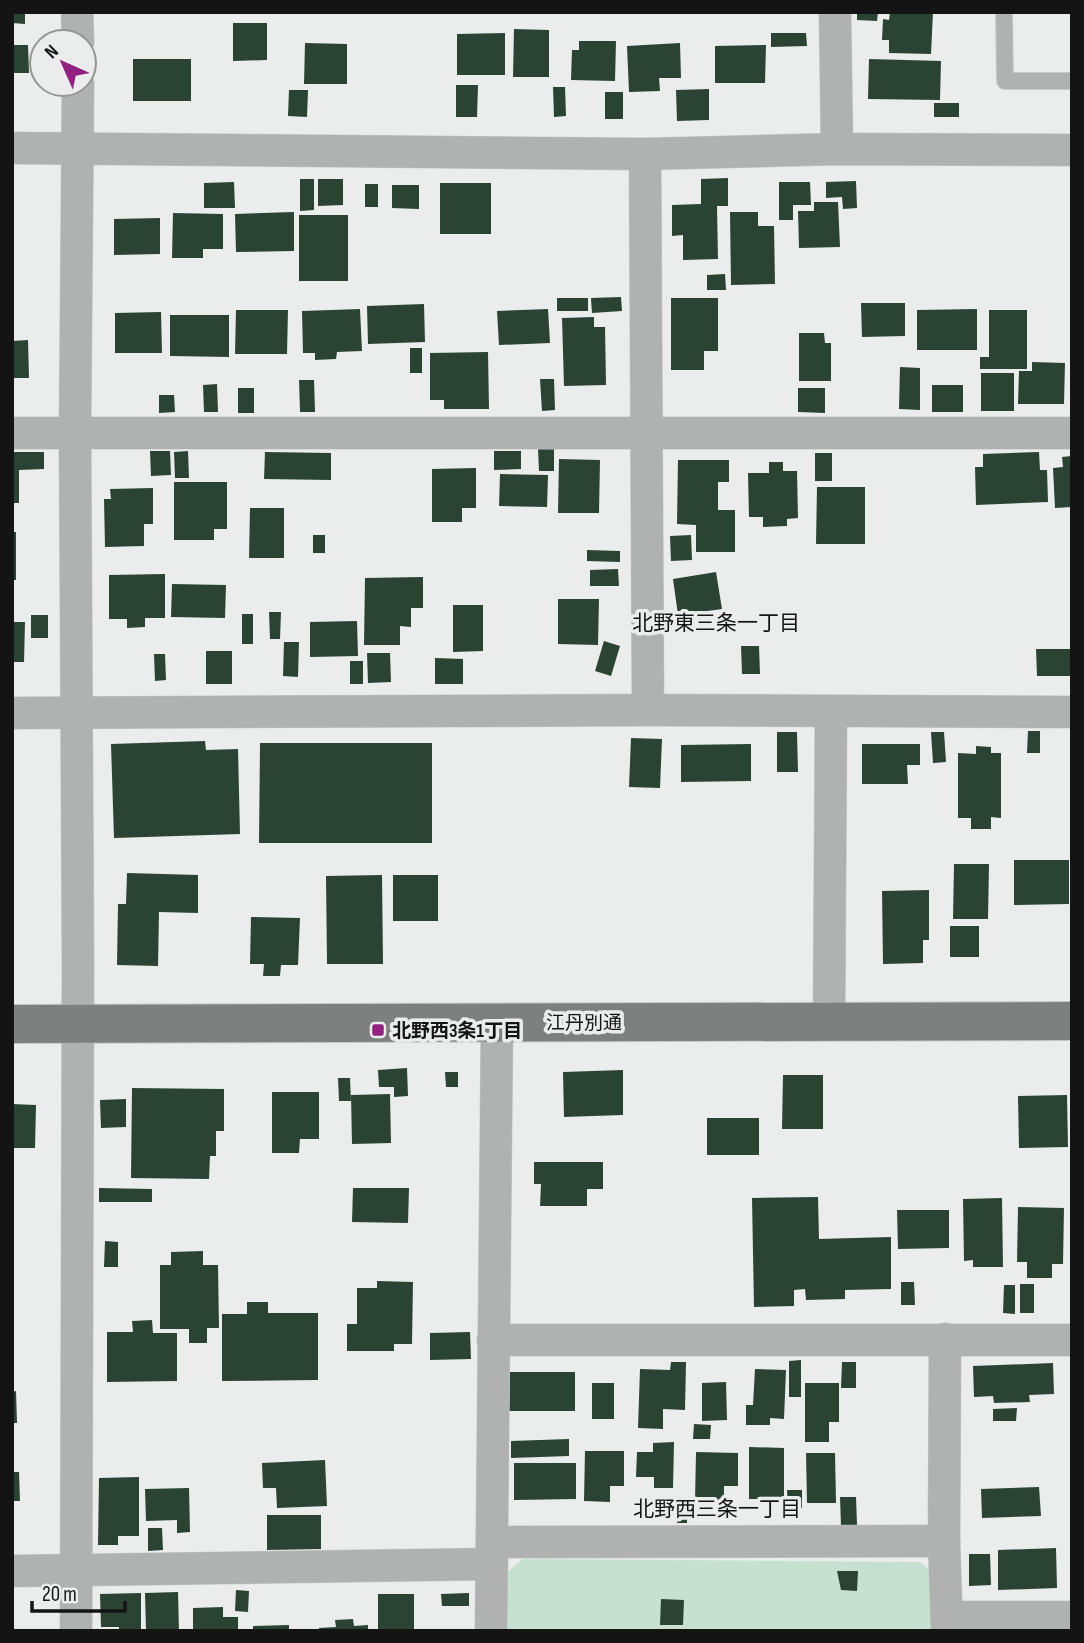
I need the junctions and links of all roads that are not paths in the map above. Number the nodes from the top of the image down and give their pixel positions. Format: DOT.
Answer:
graph roads {
  1 [pos="835,12"];
  2 [pos="1004,12"];
  3 [pos="1072,81"];
  4 [pos="78,98"];
  5 [pos="12,148"];
  6 [pos="836,149"];
  7 [pos="78,150"];
  8 [pos="1072,150"];
  9 [pos="646,154"];
  10 [pos="12,433"];
  11 [pos="75,433"];
  12 [pos="1072,433"];
  13 [pos="646,434"];
  14 [pos="648,710"];
  15 [pos="831,712"];
  16 [pos="1072,712"];
  17 [pos="12,713"];
  18 [pos="77,713"];
  19 [pos="1072,1021"];
  20 [pos="497,1022"];
  21 [pos="829,1023"];
  22 [pos="12,1024"];
  23 [pos="78,1024"];
  24 [pos="945,1339"];
  25 [pos="493,1340"];
  26 [pos="1072,1340"];
  27 [pos="944,1541"];
  28 [pos="492,1553"];
  29 [pos="12,1571"];
  30 [pos="76,1571"];
  31 [pos="1072,1618"];
  32 [pos="947,1624"];
  33 [pos="76,1631"];
  34 [pos="491,1631"];
  1 -- 6 [label="street"];
  2 -- 3 [label="lane"];
  4 -- 7 [label="street"];
  5 -- 7 [label="street"];
  6 -- 8 [label="street"];
  6 -- 9 [label="street"];
  7 -- 9 [label="street"];
  7 -- 11 [label="street"];
  9 -- 13 [label="street"];
  10 -- 11 [label="street"];
  11 -- 13 [label="street"];
  11 -- 18 [label="street"];
  12 -- 13 [label="street"];
  13 -- 14 [label="street"];
  14 -- 15 [label="street"];
  14 -- 18 [label="street"];
  15 -- 16 [label="street"];
  15 -- 21 [label="street"];
  17 -- 18 [label="street"];
  18 -- 23 [label="street"];
  19 -- 21 [label="main road, 江丹別通"];
  20 -- 21 [label="main road, 江丹別通"];
  20 -- 23 [label="main road, 江丹別通"];
  20 -- 25 [label="street"];
  22 -- 23 [label="main road, 江丹別通"];
  23 -- 30 [label="street"];
  24 -- 25 [label="street"];
  24 -- 26 [label="street"];
  24 -- 27 [label="street"];
  25 -- 28 [label="street"];
  27 -- 28 [label="street"];
  27 -- 32 [label="street"];
  28 -- 30 [label="street"];
  28 -- 34 [label="street"];
  29 -- 30 [label="street"];
  30 -- 33 [label="street"];
  31 -- 32 [label="street"];
}
